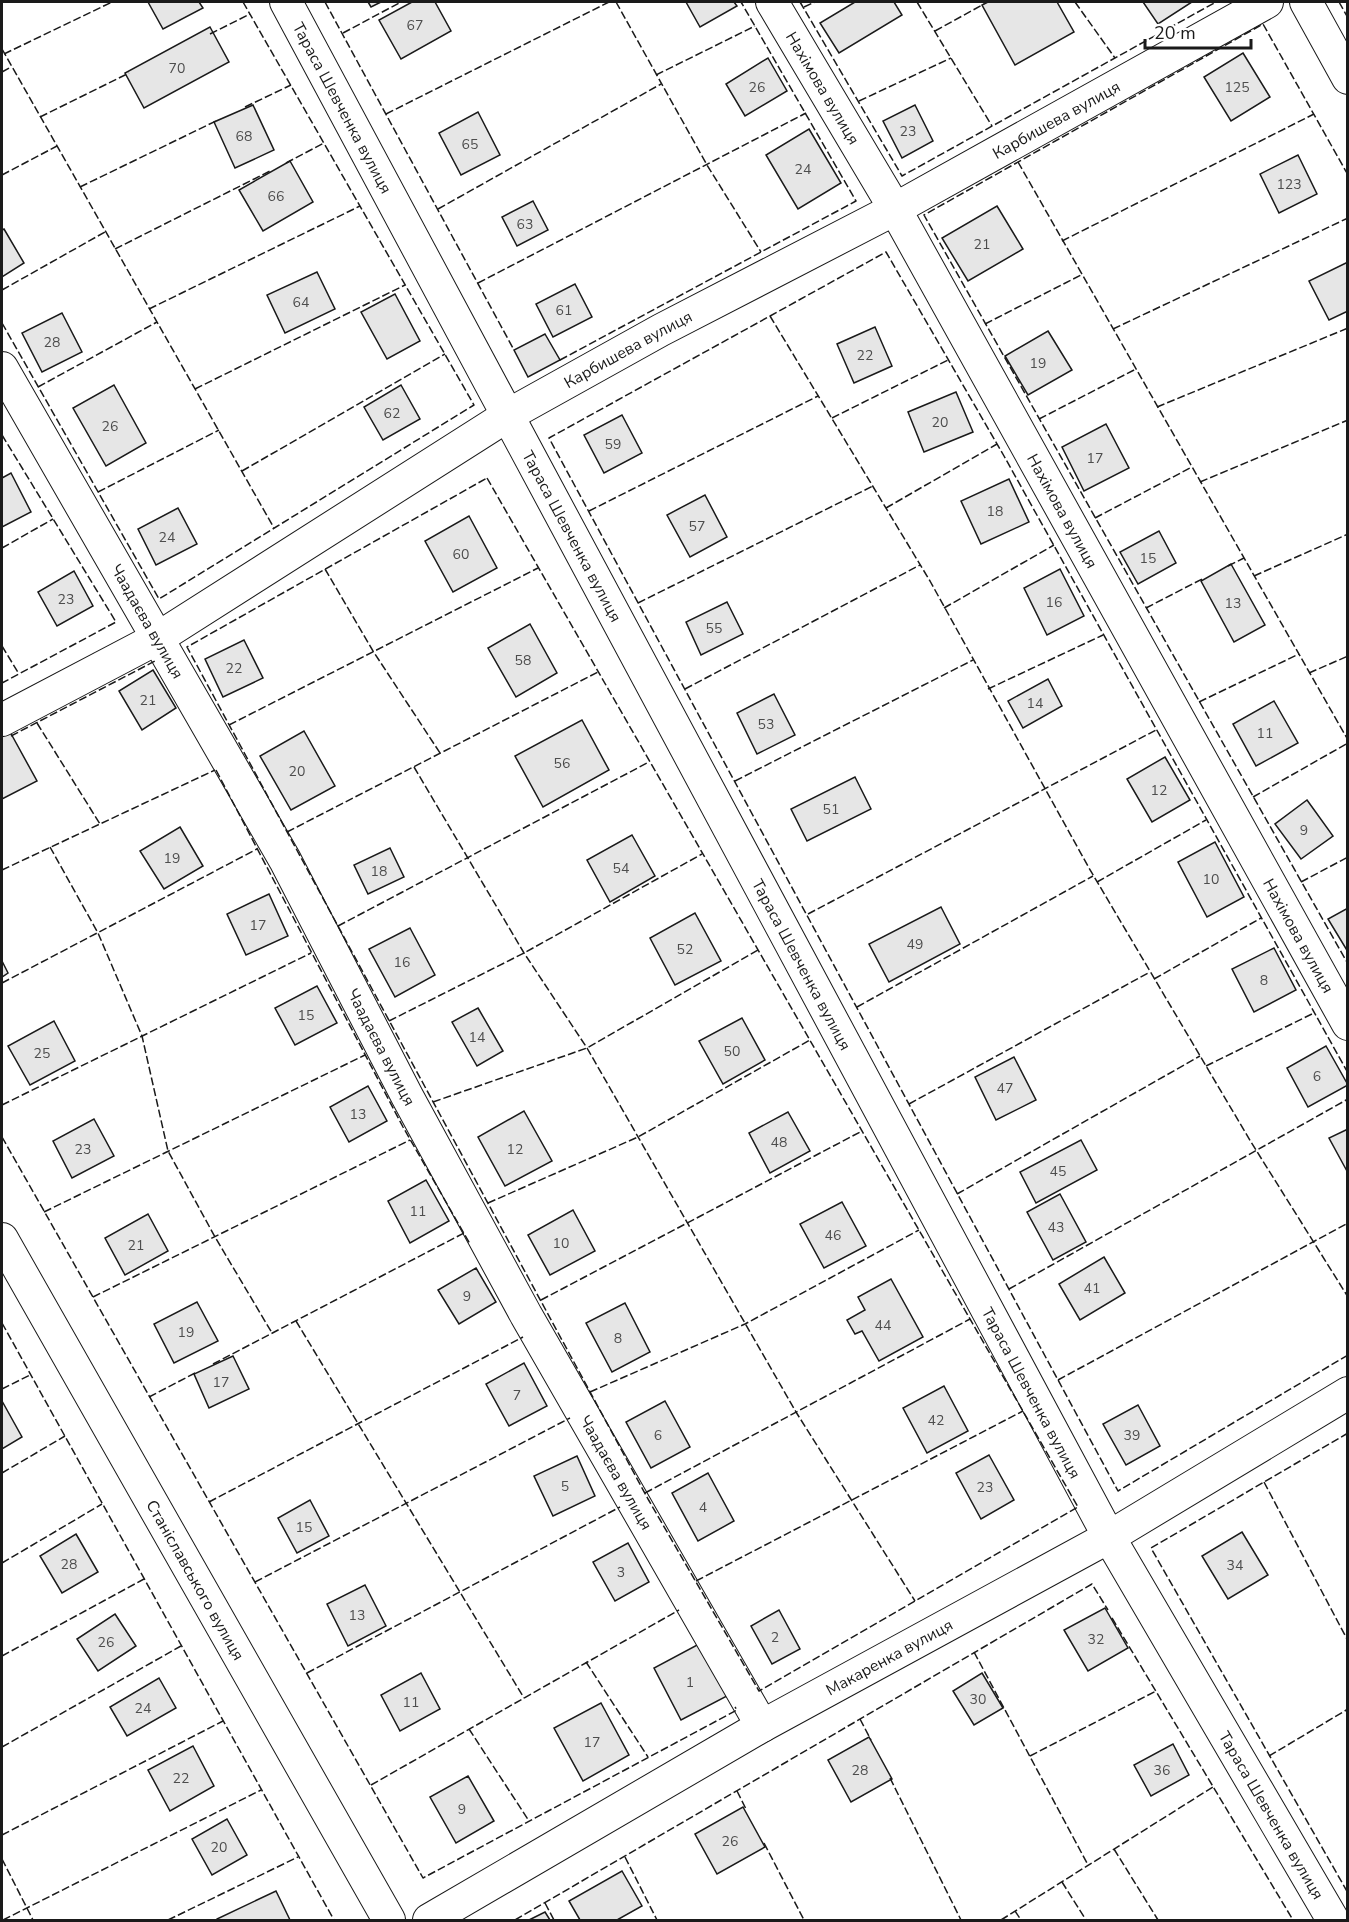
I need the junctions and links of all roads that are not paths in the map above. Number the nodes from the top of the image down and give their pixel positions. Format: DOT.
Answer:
graph roads {
  1 [pos="286,2"];
  2 [pos="772,2"];
  3 [pos="1267,2"];
  4 [pos="1306,2"];
  5 [pos="1347,78"];
  6 [pos="895,210"];
  7 [pos="2,368"];
  8 [pos="510,414"];
  9 [pos="158,638"];
  10 [pos="2,720"];
  11 [pos="1347,1024"];
  12 [pos="2,1239"];
  13 [pos="1347,1392"];
  14 [pos="1109,1537"];
  15 [pos="762,1726"];
  16 [pos="389,1920"];
  17 [pos="429,1920"];
  18 [pos="1333,1920"];
  1 -- 8 [label="street, Тараса Шевченка вулиця"];
  2 -- 6 [label="street, Нахімова вулиця"];
  3 -- 6 [label="street, Карбишева вулиця"];
  4 -- 5 [label="street"];
  6 -- 8 [label="street, Карбишева вулиця"];
  6 -- 11 [label="street, Нахімова вулиця"];
  7 -- 9 [label="street, Чаадаєва вулиця"];
  8 -- 9 [label="street, Карбишева вулиця"];
  8 -- 14 [label="street, Тараса Шевченка вулиця"];
  9 -- 10 [label="street, Карбишева вулиця"];
  9 -- 15 [label="street, Чаадаєва вулиця"];
  12 -- 16 [label="street, Станіславського вулиця"];
  13 -- 14 [label="street, Макаренка вулиця"];
  14 -- 15 [label="street, Макаренка вулиця"];
  14 -- 18 [label="street, Тараса Шевченка вулиця"];
  15 -- 17 [label="street, Макаренка вулиця"];
}
